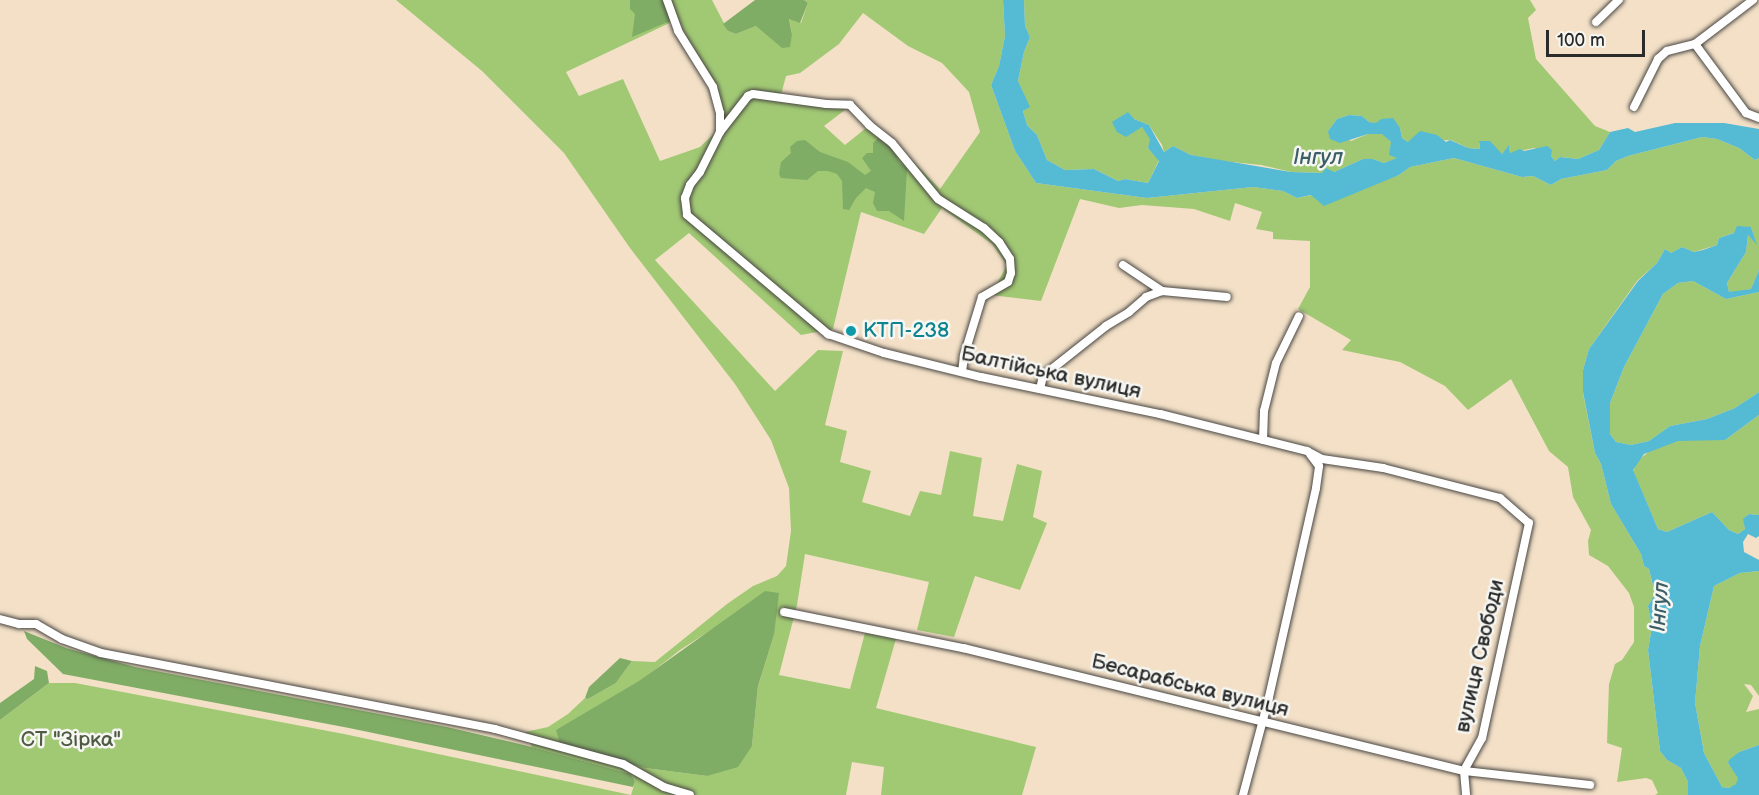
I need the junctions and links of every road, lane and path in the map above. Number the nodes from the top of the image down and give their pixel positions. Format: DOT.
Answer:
graph roads {
  1 [pos="667,0"];
  2 [pos="1619,0"];
  3 [pos="1753,0"];
  4 [pos="1596,22"];
  5 [pos="1695,44"];
  6 [pos="1634,107"];
  7 [pos="1759,118"];
  8 [pos="720,132"];
  9 [pos="1123,265"];
  10 [pos="1162,291"];
  11 [pos="1227,297"];
  12 [pos="1299,316"];
  13 [pos="962,372"];
  14 [pos="1040,389"];
  15 [pos="1263,440"];
  16 [pos="1307,451"];
  17 [pos="1529,523"];
  18 [pos="784,612"];
  19 [pos="0,619"];
  20 [pos="1262,721"];
  21 [pos="1464,771"];
  22 [pos="1590,785"];
  23 [pos="690,795"];
  24 [pos="1243,795"];
  25 [pos="1466,795"];
  1 -- 8 [label="street"];
  2 -- 4 [label="street"];
  3 -- 5 [label="street"];
  5 -- 6 [label="street"];
  5 -- 7 [label="street"];
  8 -- 13 [label="street, Балтійська вулиця"];
  8 -- 13 [label="street, Балтійська вулиця"];
  9 -- 10 [label="street"];
  10 -- 11 [label="street"];
  10 -- 14 [label="street"];
  12 -- 15 [label="street"];
  13 -- 14 [label="street, Балтійська вулиця"];
  14 -- 15 [label="street, Балтійська вулиця"];
  15 -- 16 [label="street, Балтійська вулиця"];
  16 -- 17 [label="street, Балтійська вулиця"];
  16 -- 20 [label="street"];
  17 -- 21 [label="street, вулиця Свободи"];
  18 -- 20 [label="street, Бесарабська вулиця"];
  19 -- 23 [label="street"];
  20 -- 21 [label="street, Бесарабська вулиця"];
  20 -- 24 [label="street"];
  21 -- 22 [label="street, Бесарабська вулиця"];
  21 -- 25 [label="street"];
}
